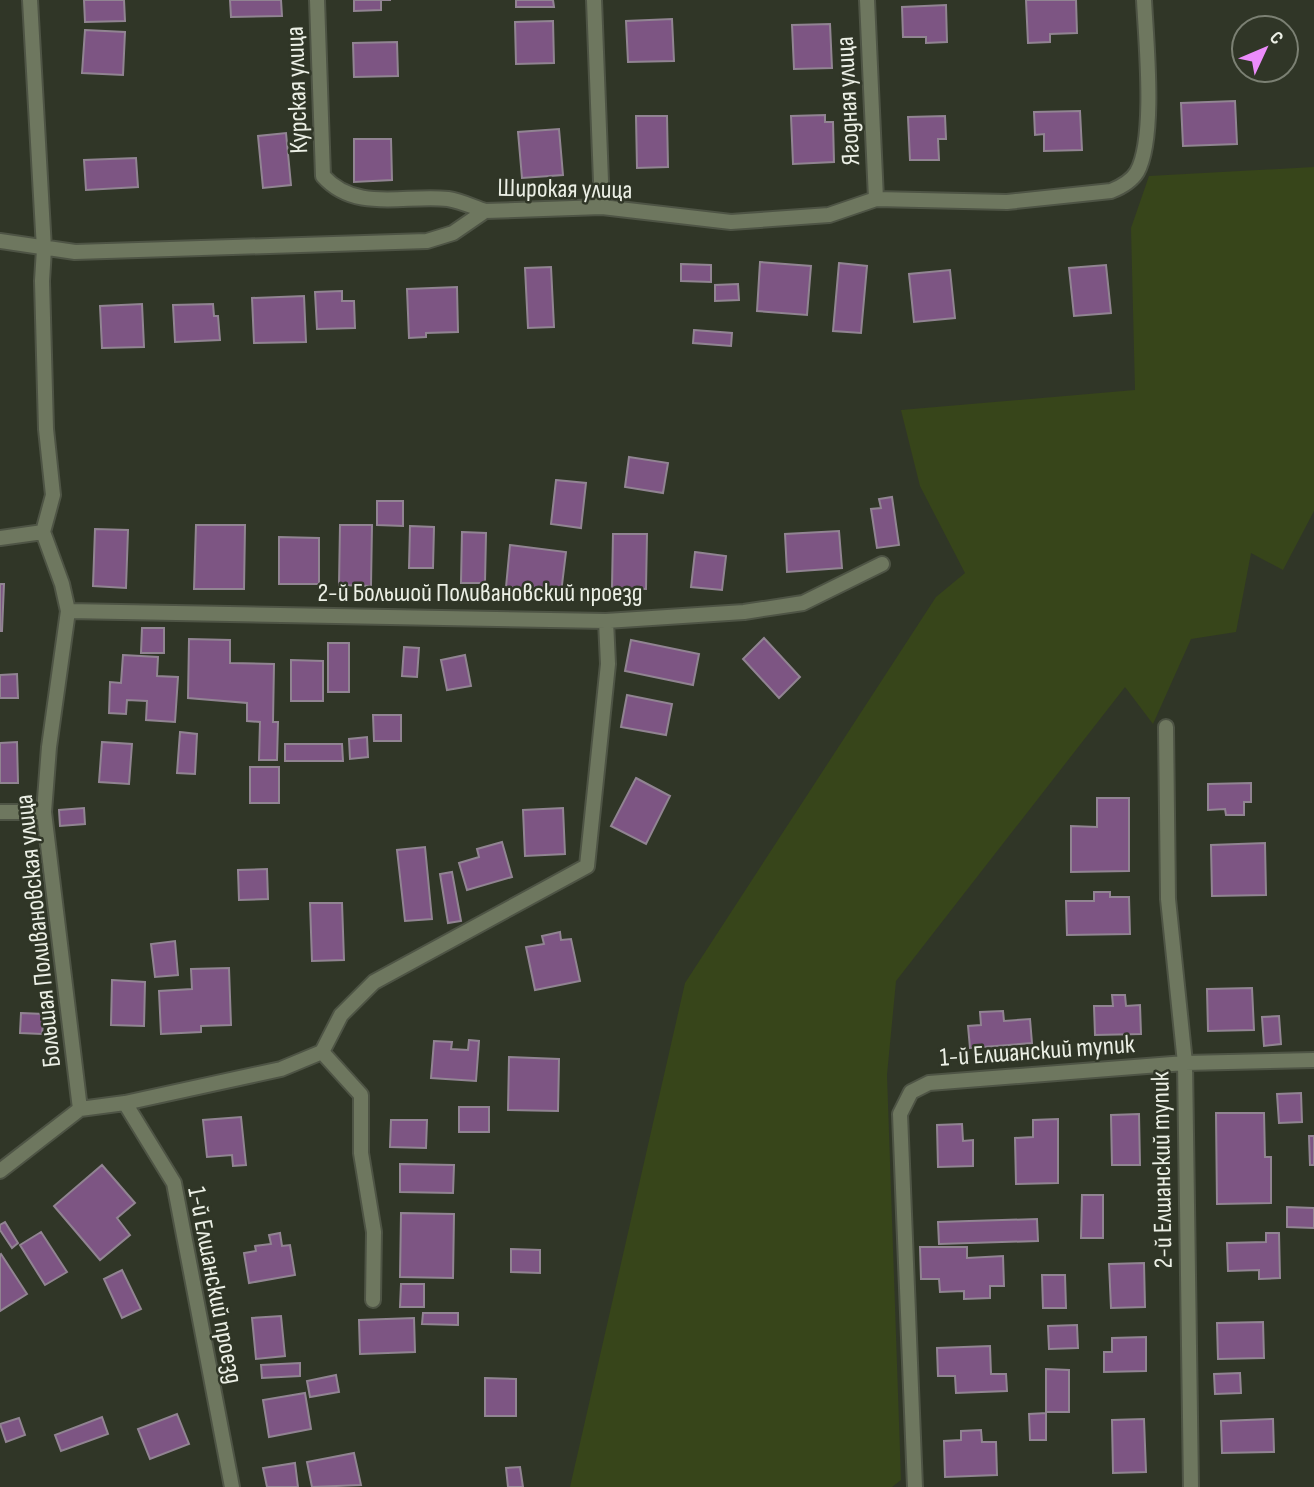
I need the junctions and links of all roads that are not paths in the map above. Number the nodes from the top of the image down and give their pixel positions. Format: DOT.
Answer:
graph roads {
  1 [pos="30,0"];
  2 [pos="317,0"];
  3 [pos="594,0"];
  4 [pos="867,0"];
  5 [pos="1144,0"];
  6 [pos="876,199"];
  7 [pos="602,207"];
  8 [pos="485,211"];
  9 [pos="0,241"];
  10 [pos="44,249"];
  11 [pos="43,532"];
  12 [pos="0,538"];
  13 [pos="882,564"];
  14 [pos="68,611"];
  15 [pos="606,621"];
  16 [pos="1166,727"];
  17 [pos="0,812"];
  18 [pos="44,813"];
  19 [pos="322,1052"];
  20 [pos="1314,1060"];
  21 [pos="1185,1063"];
  22 [pos="125,1103"];
  23 [pos="80,1109"];
  24 [pos="0,1171"];
  25 [pos="373,1300"];
  26 [pos="232,1487"];
  27 [pos="915,1487"];
  28 [pos="1191,1487"];
  1 -- 10 [label="street"];
  2 -- 8 [label="street, Курская улица"];
  3 -- 7 [label="street"];
  4 -- 6 [label="street, Ягодная улица"];
  5 -- 6 [label="street, Широкая улица"];
  6 -- 7 [label="street, Широкая улица"];
  7 -- 8 [label="street, Широкая улица"];
  8 -- 10 [label="street, Широкая улица"];
  9 -- 10 [label="street, Широкая улица"];
  10 -- 11 [label="street"];
  11 -- 12 [label="street"];
  11 -- 14 [label="street, Большая Поливановская улица"];
  13 -- 15 [label="street, 2-й Большой Поливановский проезд"];
  14 -- 15 [label="street, 2-й Большой Поливановский проезд"];
  14 -- 18 [label="street, Большая Поливановская улица"];
  15 -- 19 [label="street"];
  16 -- 21 [label="street, 2-й Елшанский тупик"];
  17 -- 18 [label="street"];
  18 -- 23 [label="street, Большая Поливановская улица"];
  19 -- 22 [label="street"];
  19 -- 25 [label="street"];
  20 -- 21 [label="street, 1-й Елшанский тупик"];
  21 -- 27 [label="street, 1-й Елшанский тупик"];
  21 -- 28 [label="street, 2-й Елшанский тупик"];
  22 -- 23 [label="street"];
  22 -- 26 [label="street, 1-й Елшанский проезд"];
  23 -- 24 [label="street"];
}
